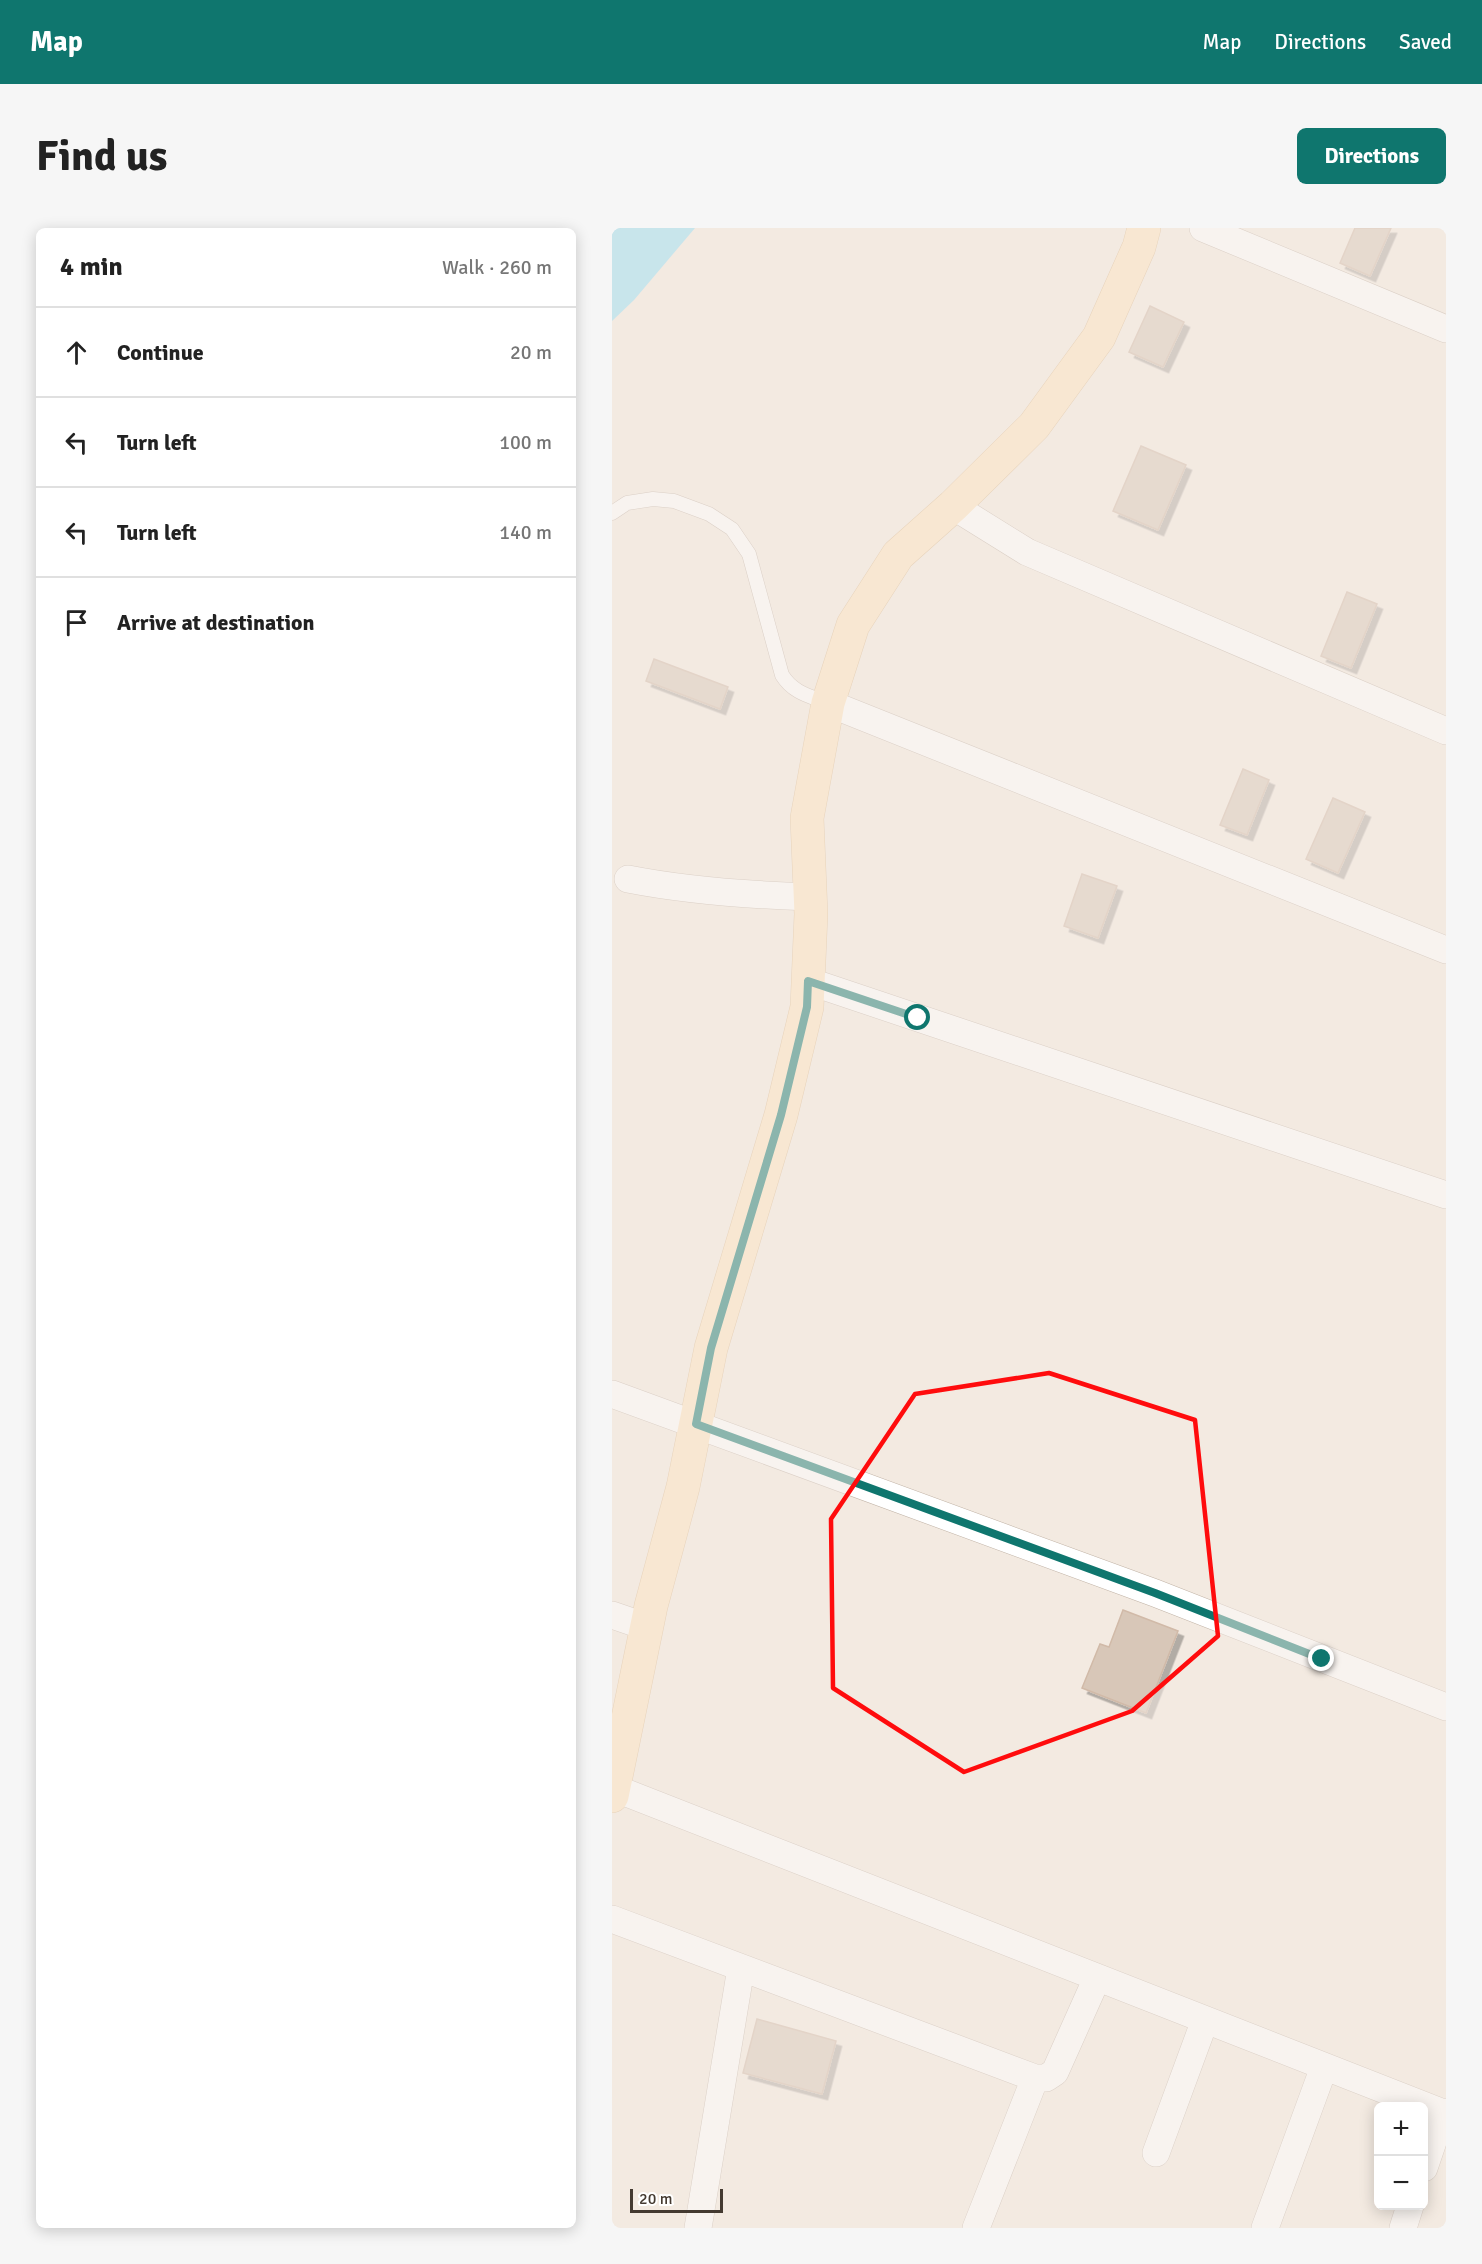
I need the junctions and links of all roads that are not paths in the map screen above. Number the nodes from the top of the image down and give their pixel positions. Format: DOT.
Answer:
graph roads {
  1 [pos="1144,228"];
  2 [pos="1203,228"];
  3 [pos="1446,329"];
  4 [pos="953,506"];
  5 [pos="612,513"];
  6 [pos="828,703"];
  7 [pos="1446,730"];
  8 [pos="628,879"];
  9 [pos="811,897"];
  10 [pos="1446,950"];
  11 [pos="808,981"];
  12 [pos="1446,1195"];
  13 [pos="612,1394"];
  14 [pos="696,1424"];
  15 [pos="612,1615"];
  16 [pos="647,1627"];
  17 [pos="1446,1707"];
  18 [pos="613,1792"];
  19 [pos="612,1920"];
  20 [pos="741,1968"];
  21 [pos="1097,1978"];
  22 [pos="1205,2020"];
  23 [pos="1324,2067"];
  24 [pos="1035,2078"];
  25 [pos="1444,2113"];
  26 [pos="1156,2153"];
  27 [pos="1428,2157"];
  28 [pos="1408,2210"];
  29 [pos="698,2228"];
  30 [pos="976,2228"];
  31 [pos="1265,2228"];
  32 [pos="1402,2228"];
  1 -- 4 [label="street"];
  2 -- 3 [label="street"];
  4 -- 6 [label="street"];
  4 -- 7 [label="street"];
  5 -- 6 [label="lane"];
  6 -- 9 [label="street"];
  6 -- 10 [label="street"];
  8 -- 9 [label="street"];
  9 -- 11 [label="street"];
  11 -- 12 [label="street"];
  11 -- 14 [label="street"];
  13 -- 14 [label="street"];
  14 -- 16 [label="street"];
  14 -- 17 [label="street"];
  15 -- 16 [label="street"];
  16 -- 18 [label="street"];
  18 -- 21 [label="street"];
  19 -- 20 [label="street"];
  20 -- 24 [label="street"];
  20 -- 29 [label="street"];
  21 -- 22 [label="street"];
  21 -- 24 [label="street"];
  22 -- 23 [label="street"];
  22 -- 26 [label="street"];
  23 -- 25 [label="street"];
  23 -- 31 [label="street"];
  24 -- 30 [label="street"];
  25 -- 27 [label="street"];
  28 -- 32 [label="street"];
}
